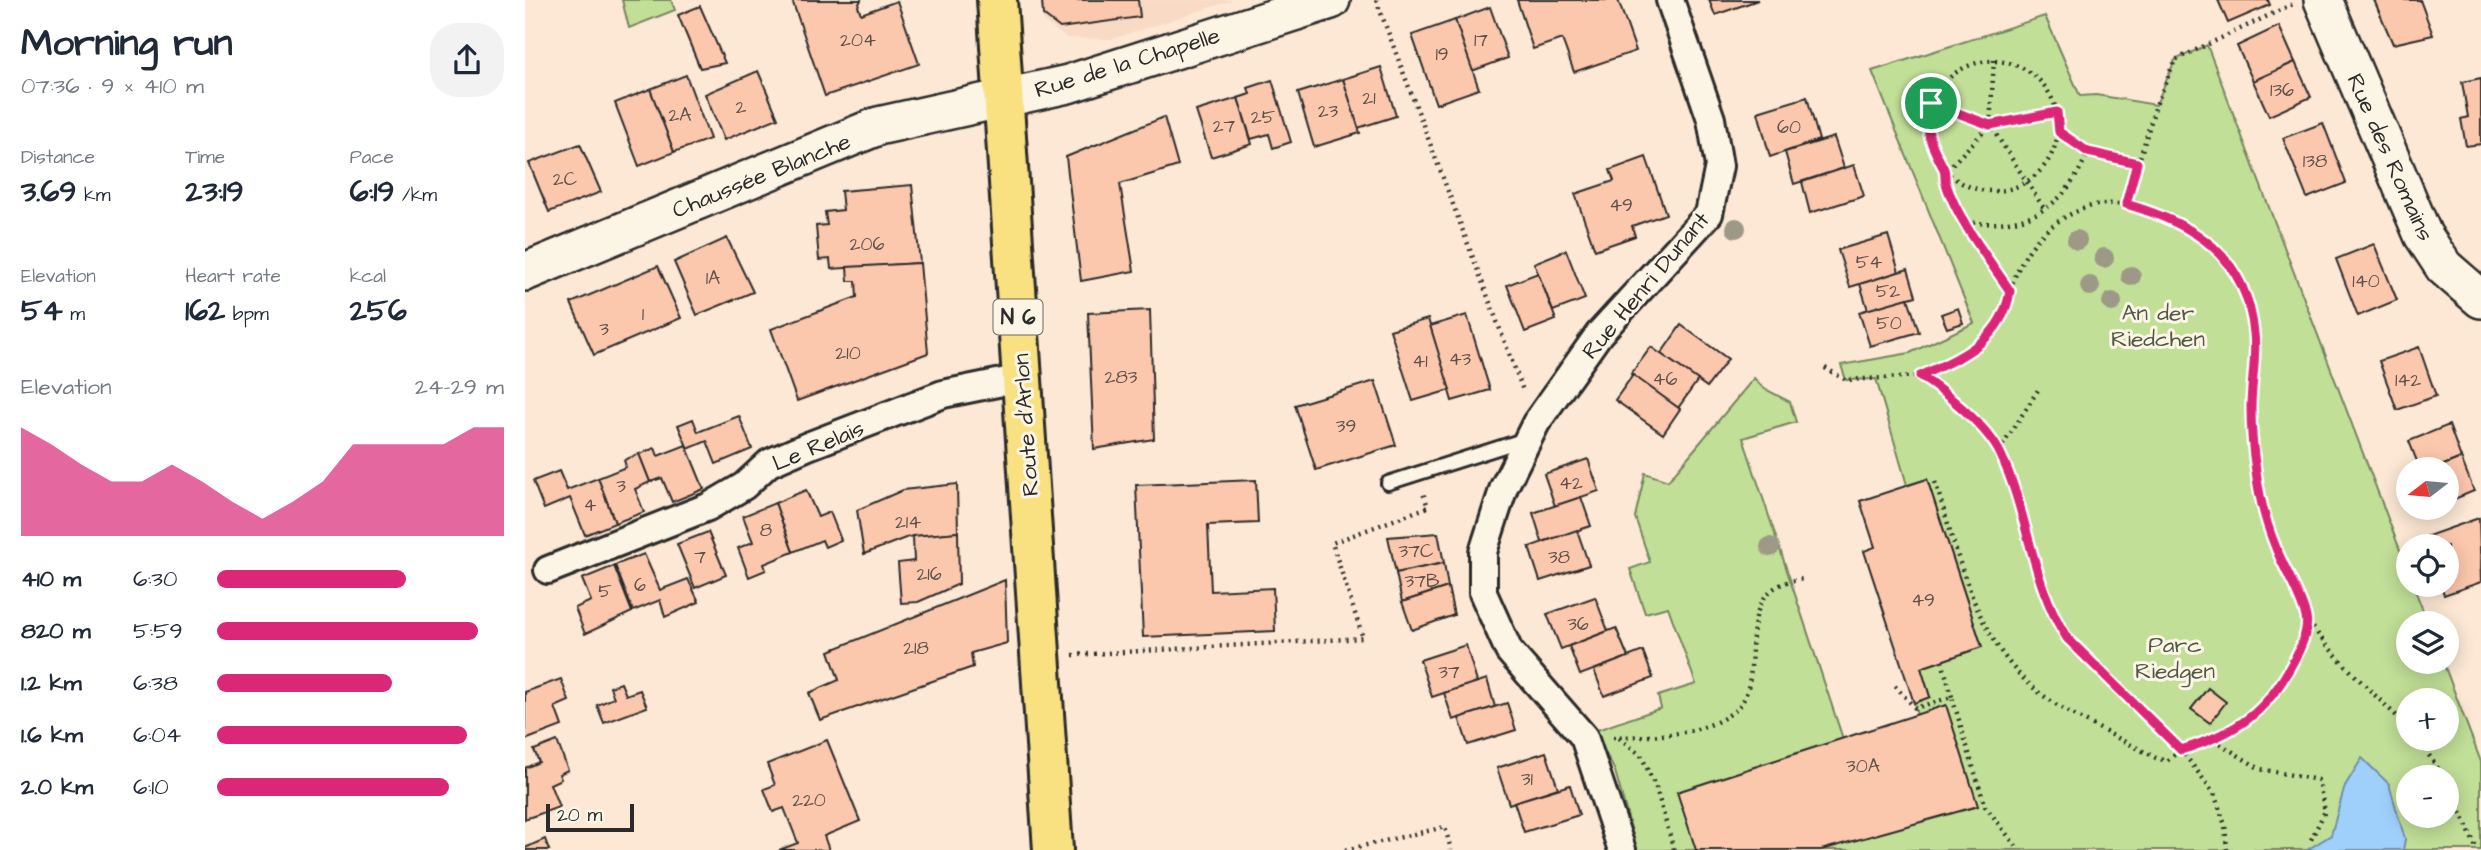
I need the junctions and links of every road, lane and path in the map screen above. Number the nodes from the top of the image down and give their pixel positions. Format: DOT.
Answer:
graph roads {
  1 [pos="997,0"];
  2 [pos="1331,0"];
  3 [pos="1376,0"];
  4 [pos="1670,0"];
  5 [pos="2301,0"];
  6 [pos="2323,0"];
  7 [pos="1994,60"];
  8 [pos="1003,97"];
  9 [pos="1931,103"];
  10 [pos="2057,112"];
  11 [pos="1990,125"];
  12 [pos="2059,132"];
  13 [pos="2088,152"];
  14 [pos="2137,163"];
  15 [pos="1946,171"];
  16 [pos="2028,181"];
  17 [pos="2126,204"];
  18 [pos="2045,210"];
  19 [pos="1965,222"];
  20 [pos="525,272"];
  21 [pos="2010,291"];
  22 [pos="2481,299"];
  23 [pos="1825,368"];
  24 [pos="1920,376"];
  25 [pos="1022,378"];
  26 [pos="2040,387"];
  27 [pos="1531,431"];
  28 [pos="1999,452"];
  29 [pos="1416,474"];
  30 [pos="1935,482"];
  31 [pos="1388,483"];
  32 [pos="548,570"];
  33 [pos="1805,579"];
  34 [pos="2307,619"];
  35 [pos="1041,657"];
  36 [pos="1941,661"];
  37 [pos="1895,686"];
  38 [pos="1952,697"];
  39 [pos="2396,714"];
  40 [pos="1584,737"];
  41 [pos="1618,737"];
  42 [pos="2213,740"];
  43 [pos="2181,750"];
  44 [pos="2459,810"];
  45 [pos="2310,842"];
  46 [pos="1053,850"];
  47 [pos="1345,850"];
  48 [pos="1451,850"];
  49 [pos="1622,850"];
  50 [pos="1674,850"];
  51 [pos="2018,850"];
  52 [pos="2227,850"];
  53 [pos="2477,850"];
  1 -- 8 [label="main road, Route d'Arlon / N 6"];
  2 -- 8 [label="main road, Rue de la Chapelle"];
  3 -- 27 [label="path"];
  4 -- 27 [label="street, Rue Henri Dunant"];
  5 -- 14 [label="path"];
  6 -- 22 [label="main road, Rue des Romains"];
  7 -- 9 [label="path"];
  7 -- 10 [label="path"];
  7 -- 11 [label="path"];
  8 -- 20 [label="main road, Chaussée Blanche"];
  8 -- 25 [label="main road, Route d'Arlon / N 6"];
  9 -- 11 [label="path"];
  9 -- 15 [label="path"];
  10 -- 11 [label="path"];
  10 -- 12 [label="path"];
  11 -- 15 [label="path"];
  11 -- 16 [label="path"];
  12 -- 13 [label="path"];
  12 -- 16 [label="path"];
  13 -- 14 [label="path"];
  13 -- 18 [label="path"];
  14 -- 17 [label="path"];
  15 -- 16 [label="path"];
  15 -- 19 [label="path"];
  16 -- 18 [label="path"];
  17 -- 21 [label="path"];
  17 -- 34 [label="path"];
  18 -- 19 [label="path"];
  19 -- 21 [label="path"];
  21 -- 24 [label="path"];
  23 -- 24 [label="path"];
  24 -- 28 [label="path"];
  25 -- 32 [label="street, Le Relais"];
  25 -- 35 [label="main road, Route d'Arlon / N 6"];
  26 -- 28 [label="path"];
  27 -- 29 [label="lane"];
  27 -- 40 [label="street, Rue Henri Dunant"];
  28 -- 43 [label="path"];
  29 -- 31 [label="lane"];
  29 -- 35 [label="path"];
  30 -- 43 [label="path"];
  33 -- 41 [label="path"];
  34 -- 39 [label="path"];
  34 -- 42 [label="path"];
  35 -- 46 [label="main road, Route d'Arlon / N 6"];
  36 -- 38 [label="path"];
  37 -- 38 [label="path"];
  38 -- 51 [label="path"];
  40 -- 41 [label="path"];
  40 -- 49 [label="street, Rue Henri Dunant"];
  41 -- 50 [label="path"];
  42 -- 43 [label="path"];
  42 -- 45 [label="path"];
  43 -- 52 [label="path"];
  44 -- 53 [label="path"];
  47 -- 48 [label="path"];
}
